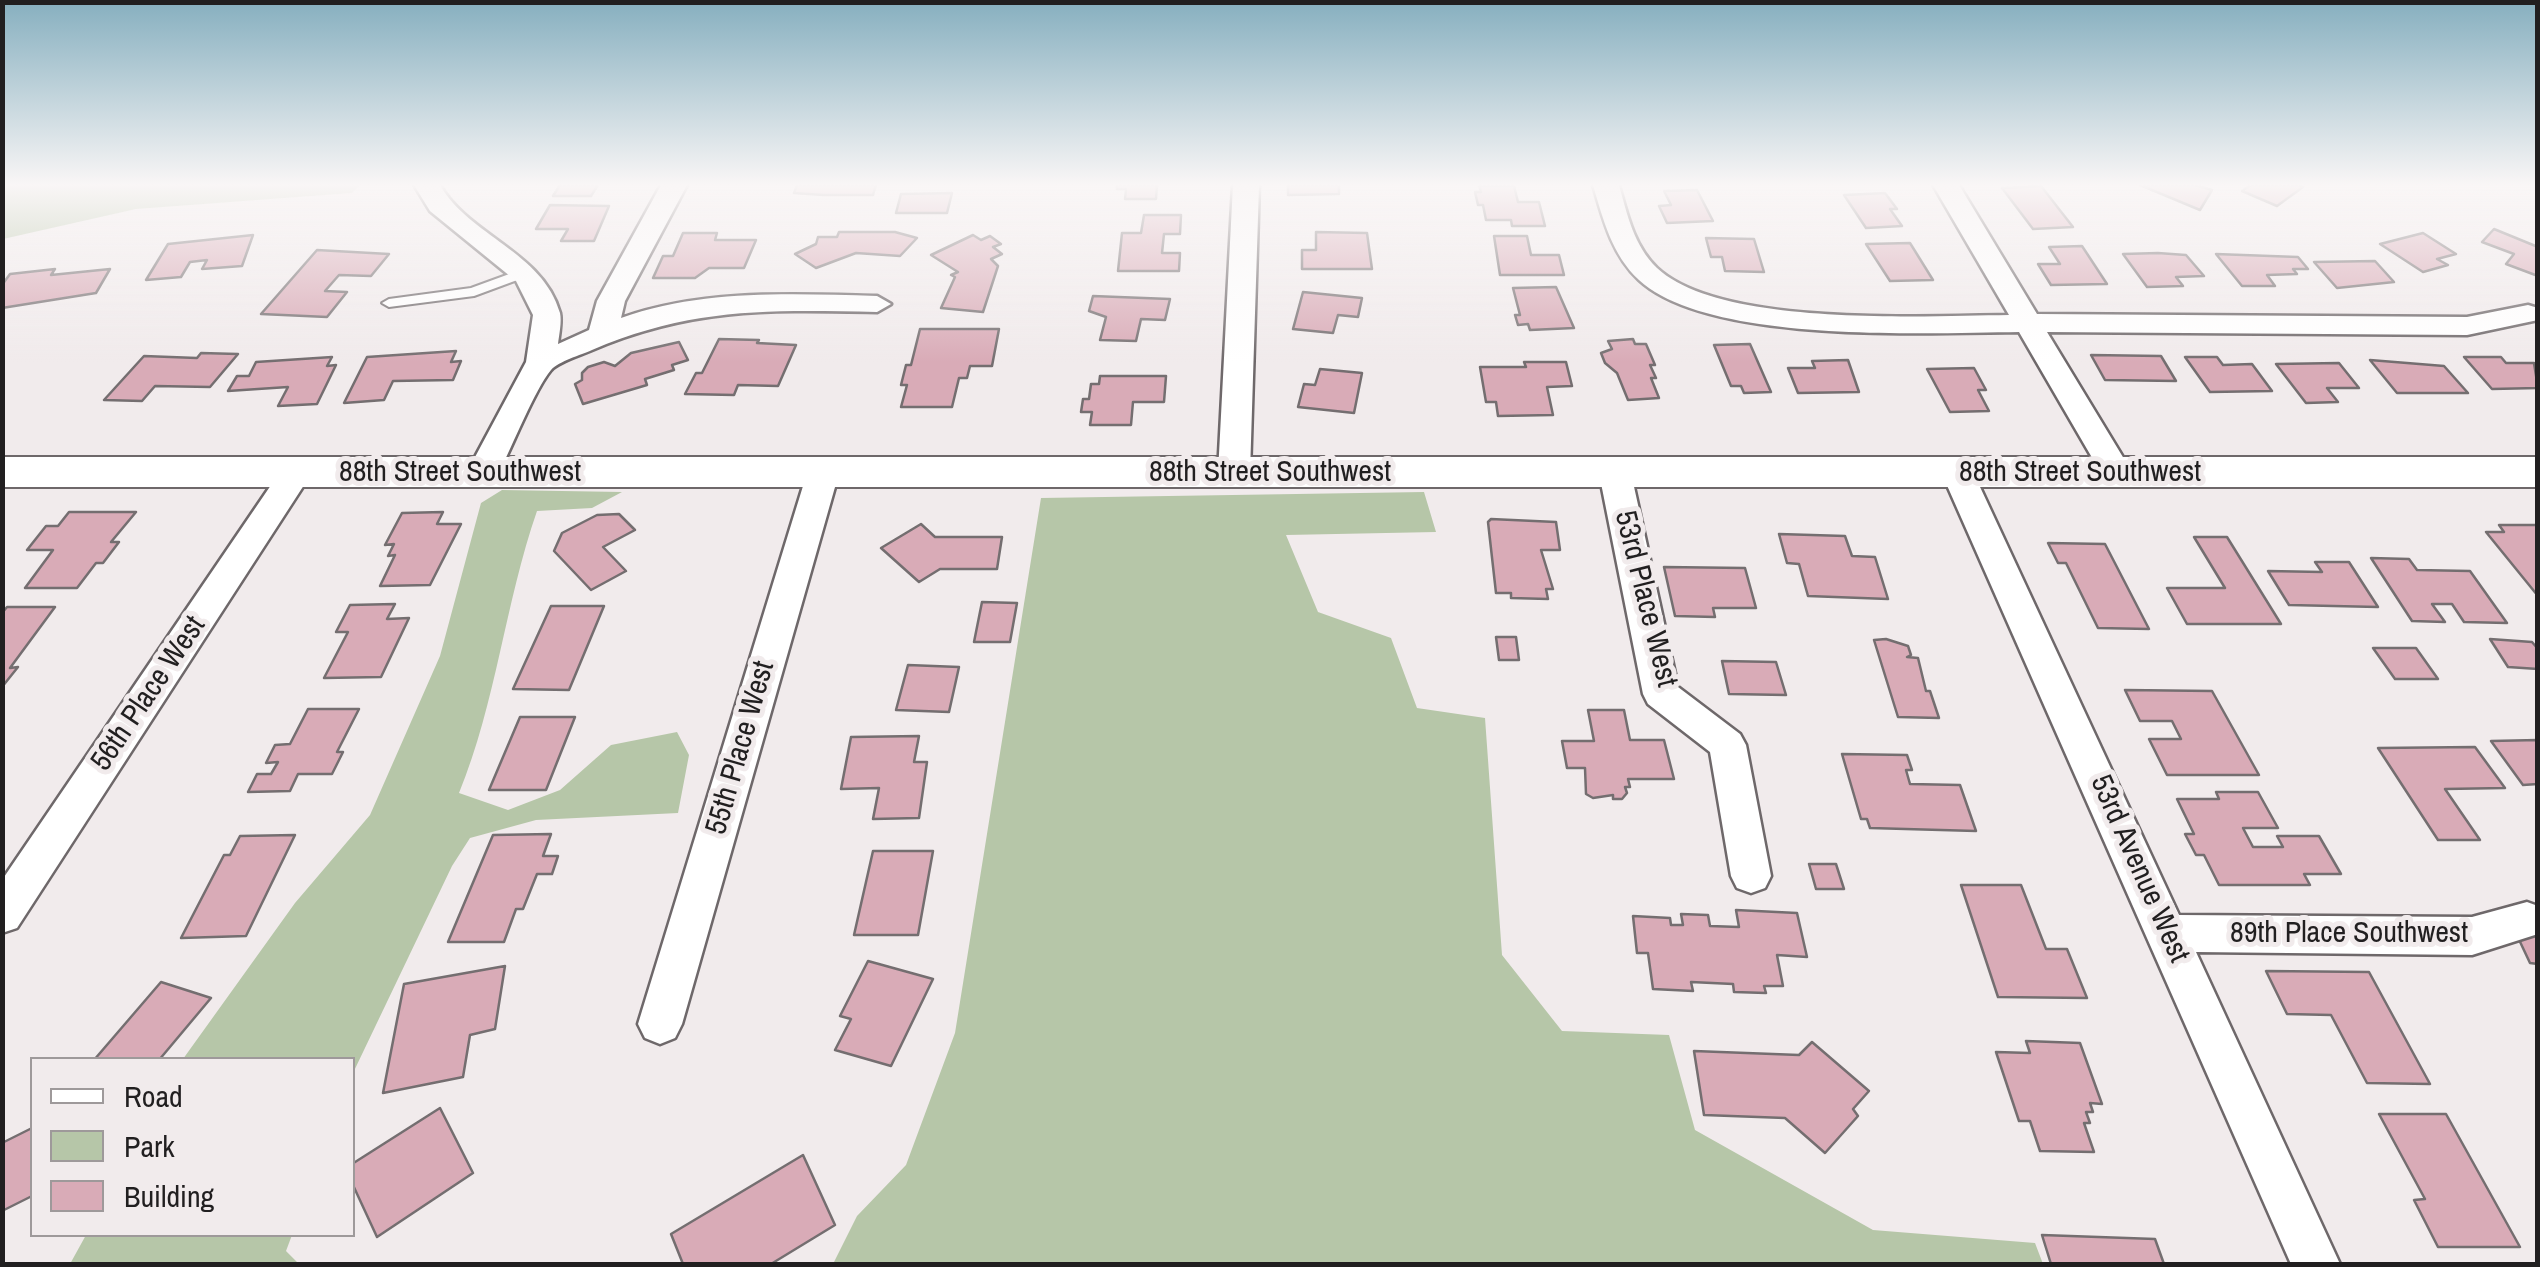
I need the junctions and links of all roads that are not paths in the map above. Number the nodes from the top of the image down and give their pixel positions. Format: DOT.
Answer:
graph roads {
  1 [pos="487,244"];
  2 [pos="642,244"];
  3 [pos="1244,244"];
  4 [pos="1626,244"];
  5 [pos="1980,244"];
  6 [pos="523,273"];
  7 [pos="389,304"];
  8 [pos="876,304"];
  9 [pos="2528,314"];
  10 [pos="2024,322"];
  11 [pos="602,335"];
  12 [pos="542,362"];
  13 [pos="2,472"];
  14 [pos="483,472"];
  15 [pos="2116,472"];
  16 [pos="2538,472"];
  17 [pos="823,473"];
  18 [pos="1234,473"];
  19 [pos="1615,473"];
  20 [pos="295,474"];
  21 [pos="1958,474"];
  22 [pos="1751,876"];
  23 [pos="2,914"];
  24 [pos="2527,920"];
  25 [pos="2169,934"];
  26 [pos="660,1024"];
  27 [pos="2316,1264"];
  1 -- 6 [label="street"];
  2 -- 11 [label="street"];
  3 -- 18 [label="street"];
  4 -- 10 [label="street"];
  5 -- 10 [label="street"];
  6 -- 7 [label="lane"];
  6 -- 12 [label="street"];
  8 -- 11 [label="street"];
  9 -- 10 [label="street"];
  10 -- 15 [label="street"];
  11 -- 12 [label="street"];
  12 -- 14 [label="street"];
  13 -- 20 [label="street, 88th Street Southwest"];
  14 -- 17 [label="street, 88th Street Southwest"];
  14 -- 20 [label="street, 88th Street Southwest"];
  15 -- 16 [label="street, 88th Street Southwest"];
  15 -- 21 [label="street, 88th Street Southwest"];
  17 -- 18 [label="street, 88th Street Southwest"];
  17 -- 26 [label="street, 55th Place West"];
  18 -- 19 [label="street, 88th Street Southwest"];
  19 -- 21 [label="street, 88th Street Southwest"];
  19 -- 22 [label="street, 53rd Place West"];
  20 -- 23 [label="street, 56th Place West"];
  21 -- 25 [label="street, 53rd Avenue West"];
  24 -- 25 [label="street, 89th Place Southwest"];
  25 -- 27 [label="street, 53rd Avenue West"];
}
